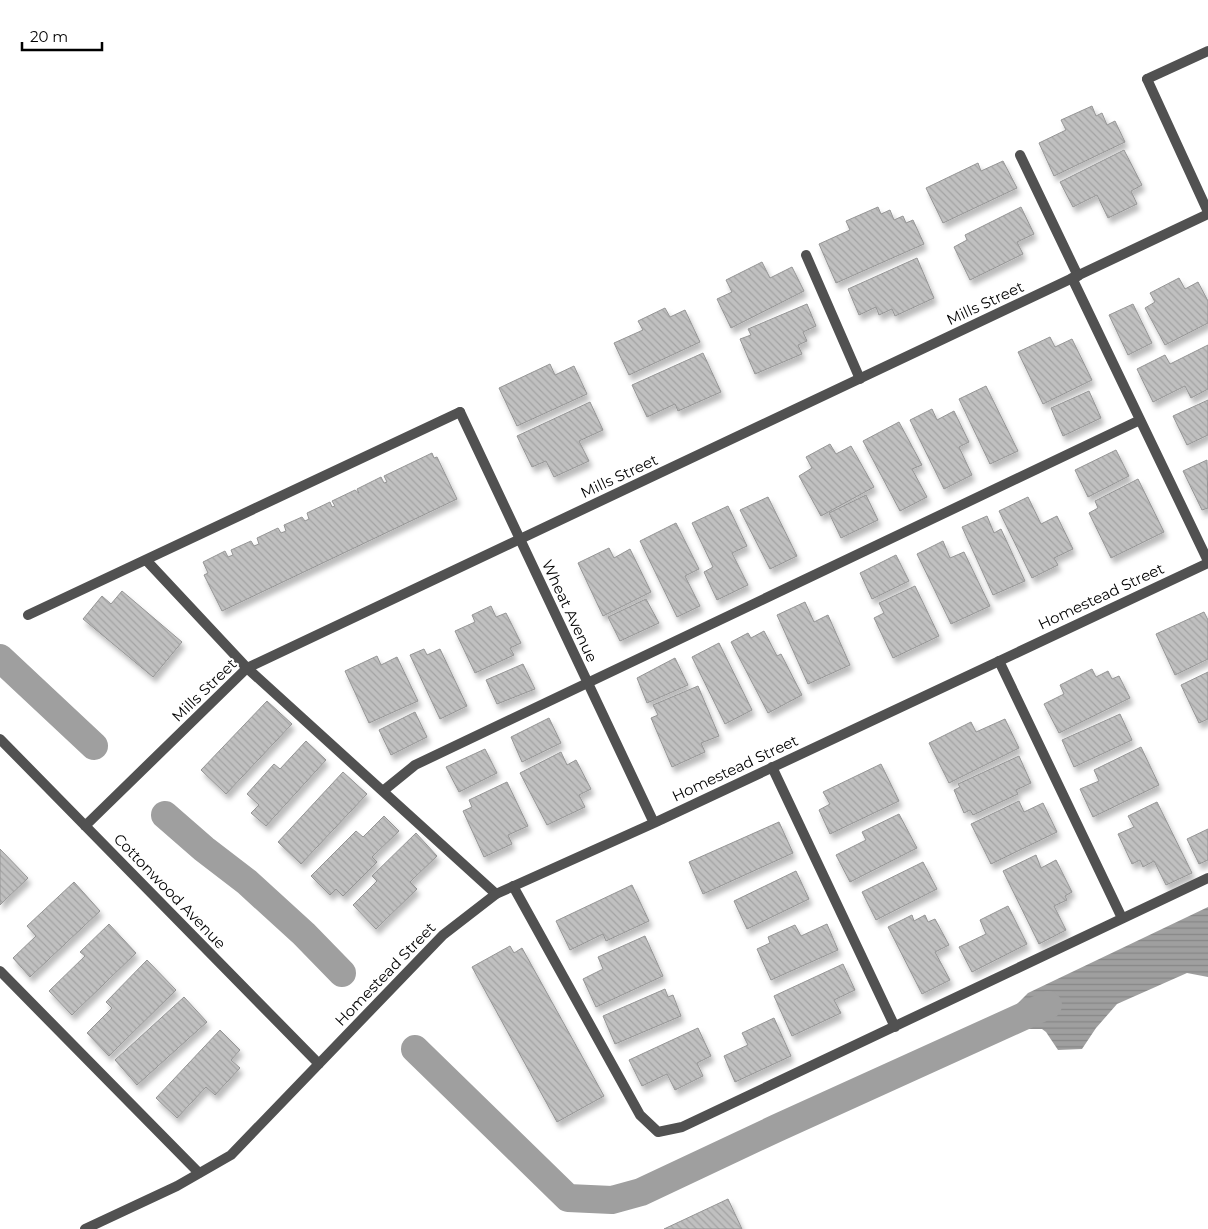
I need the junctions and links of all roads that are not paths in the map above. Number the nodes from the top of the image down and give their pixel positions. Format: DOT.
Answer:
graph roads {
  1 [pos="1208,51"];
  2 [pos="1020,155"];
  3 [pos="1208,213"];
  4 [pos="806,255"];
  5 [pos="1075,277"];
  6 [pos="860,379"];
  7 [pos="1140,420"];
  8 [pos="520,540"];
  9 [pos="146,560"];
  10 [pos="1208,562"];
  11 [pos="28,615"];
  12 [pos="999,661"];
  13 [pos="248,668"];
  14 [pos="588,682"];
  15 [pos="0,739"];
  16 [pos="772,767"];
  17 [pos="383,791"];
  18 [pos="654,823"];
  19 [pos="86,826"];
  20 [pos="1208,878"];
  21 [pos="513,886"];
  22 [pos="496,894"];
  23 [pos="1122,918"];
  24 [pos="0,971"];
  25 [pos="895,1027"];
  26 [pos="319,1064"];
  27 [pos="199,1174"];
  28 [pos="84,1229"];
  1 -- 3 [label="street"];
  2 -- 5 [label="street"];
  3 -- 5 [label="street, Mills Street"];
  4 -- 6 [label="street"];
  5 -- 6 [label="street, Mills Street"];
  5 -- 7 [label="street"];
  6 -- 8 [label="street, Mills Street"];
  7 -- 10 [label="street"];
  7 -- 14 [label="street"];
  8 -- 9 [label="street, Wheat Avenue"];
  8 -- 13 [label="street, Mills Street"];
  8 -- 14 [label="street, Wheat Avenue"];
  9 -- 11 [label="street"];
  9 -- 13 [label="street"];
  10 -- 12 [label="street, Homestead Street"];
  12 -- 16 [label="street, Homestead Street"];
  12 -- 23 [label="street"];
  13 -- 17 [label="street"];
  13 -- 19 [label="street, Mills Street"];
  14 -- 17 [label="street"];
  14 -- 18 [label="street, Wheat Avenue"];
  15 -- 19 [label="street, Cottonwood Avenue"];
  16 -- 18 [label="street, Homestead Street"];
  16 -- 25 [label="street"];
  17 -- 22 [label="street"];
  18 -- 21 [label="street, Homestead Street"];
  19 -- 26 [label="street, Cottonwood Avenue"];
  20 -- 23 [label="street"];
  21 -- 22 [label="street, Homestead Street"];
  21 -- 25 [label="street"];
  22 -- 26 [label="street, Homestead Street"];
  23 -- 25 [label="street"];
  24 -- 27 [label="street"];
  26 -- 27 [label="street, Homestead Street"];
  27 -- 28 [label="street, Homestead Street"];
}
